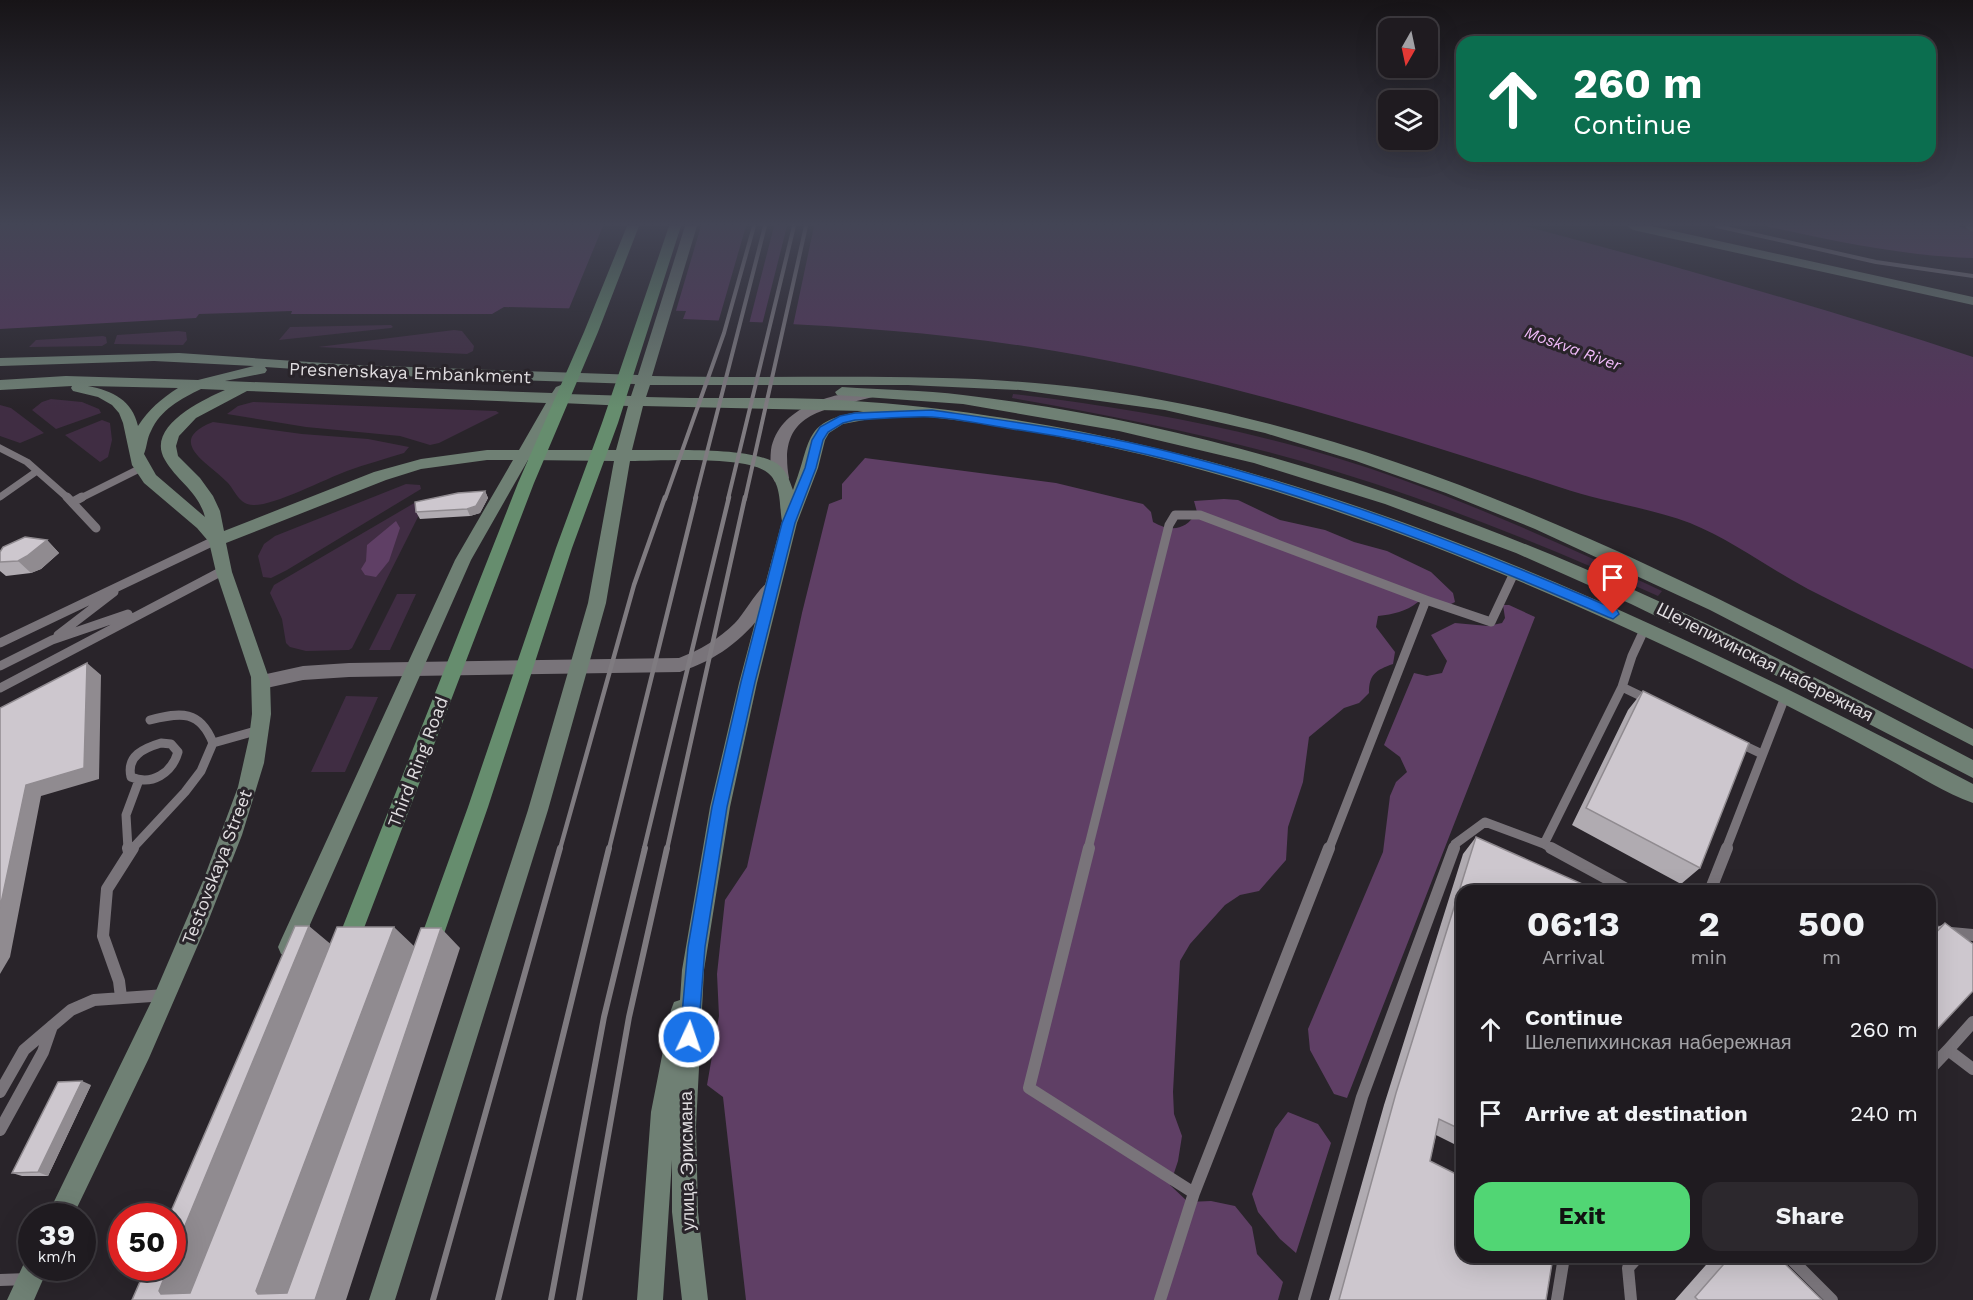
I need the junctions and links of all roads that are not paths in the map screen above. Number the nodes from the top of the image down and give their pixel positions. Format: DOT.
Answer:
graph roads {
  1 [pos="609,287"];
  2 [pos="655,287"];
  3 [pos="672,287"];
  4 [pos="1908,287"];
  5 [pos="1973,301"];
  6 [pos="591,332"];
  7 [pos="0,362"];
  8 [pos="306,367"];
  9 [pos="678,381"];
  10 [pos="200,384"];
  11 [pos="5,385"];
  12 [pos="263,387"];
  13 [pos="868,394"];
  14 [pos="819,404"];
  15 [pos="932,413"];
  16 [pos="0,448"];
  17 [pos="139,463"];
  18 [pos="37,471"];
  19 [pos="781,478"];
  20 [pos="0,497"];
  21 [pos="73,502"];
  22 [pos="789,523"];
  23 [pos="96,528"];
  24 [pos="216,540"];
  25 [pos="224,570"];
  26 [pos="1515,571"];
  27 [pos="776,577"];
  28 [pos="129,581"];
  29 [pos="1426,600"];
  30 [pos="149,606"];
  31 [pos="1646,628"];
  32 [pos="52,640"];
  33 [pos="0,643"];
  34 [pos="0,666"];
  35 [pos="262,682"];
  36 [pos="1622,687"];
  37 [pos="0,688"];
  38 [pos="1785,697"];
  39 [pos="1654,702"];
  40 [pos="150,720"];
  41 [pos="259,730"];
  42 [pos="1973,738"];
  43 [pos="1730,739"];
  44 [pos="213,743"];
  45 [pos="1762,754"];
  46 [pos="1973,770"];
  47 [pos="139,780"];
  48 [pos="1973,794"];
  49 [pos="1544,844"];
  50 [pos="129,852"];
  51 [pos="1619,885"];
  52 [pos="1712,885"];
  53 [pos="1936,932"];
  54 [pos="1973,935"];
  55 [pos="281,964"];
  56 [pos="338,969"];
  57 [pos="693,970"];
  58 [pos="418,975"];
  59 [pos="166,995"];
  60 [pos="121,997"];
  61 [pos="1973,1022"];
  62 [pos="53,1024"];
  63 [pos="1948,1050"];
  64 [pos="1936,1063"];
  65 [pos="1973,1070"];
  66 [pos="0,1092"];
  67 [pos="0,1130"];
  68 [pos="1194,1193"];
  69 [pos="66,1203"];
  70 [pos="1563,1263"];
  71 [pos="1633,1263"];
  72 [pos="1795,1263"];
  73 [pos="0,1280"];
  74 [pos="28,1282"];
  75 [pos="382,1300"];
  76 [pos="650,1300"];
  77 [pos="695,1300"];
  78 [pos="1160,1300"];
  79 [pos="1304,1300"];
  80 [pos="1557,1300"];
  81 [pos="1631,1300"];
  82 [pos="1832,1300"];
  1 -- 6 [label="main road, Third Ring Road"];
  2 -- 58 [label="main road"];
  3 -- 75 [label="main road"];
  4 -- 5 [label="main road"];
  6 -- 55 [label="main road"];
  6 -- 56 [label="main road, Third Ring Road"];
  7 -- 8 [label="main road, Presnenskaya Embankment"];
  8 -- 9 [label="main road, Presnenskaya Embankment"];
  8 -- 10 [label="main road"];
  9 -- 13 [label="main road, Шелепихинская набережная"];
  9 -- 42 [label="main road"];
  10 -- 11 [label="main road, Presnenskaya Embankment"];
  10 -- 12 [label="main road, Presnenskaya Embankment"];
  10 -- 17 [label="main road"];
  11 -- 17 [label="main road"];
  12 -- 14 [label="main road, Presnenskaya Embankment"];
  12 -- 24 [label="main road, Testovskaya Street"];
  13 -- 14 [label="street"];
  13 -- 46 [label="main road, Шелепихинская набережная"];
  14 -- 15 [label="main road, Шелепихинская набережная"];
  14 -- 19 [label="street"];
  15 -- 22 [label="main road, улица Эрисмана"];
  15 -- 26 [label="main road, Шелепихинская набережная"];
  16 -- 18 [label="lane"];
  17 -- 21 [label="lane"];
  17 -- 24 [label="main road"];
  18 -- 20 [label="lane"];
  18 -- 21 [label="lane"];
  19 -- 22 [label="main road"];
  19 -- 24 [label="main road"];
  21 -- 23 [label="lane"];
  22 -- 27 [label="main road, улица Эрисмана"];
  24 -- 25 [label="main road, Testovskaya Street"];
  24 -- 28 [label="lane"];
  25 -- 30 [label="lane"];
  25 -- 35 [label="main road, Testovskaya Street"];
  26 -- 29 [label="lane"];
  26 -- 31 [label="main road, Шелепихинская набережная"];
  27 -- 35 [label="street"];
  27 -- 57 [label="main road, улица Эрисмана"];
  28 -- 32 [label="lane"];
  28 -- 33 [label="lane"];
  29 -- 68 [label="lane"];
  29 -- 68 [label="lane"];
  30 -- 32 [label="lane"];
  30 -- 37 [label="lane"];
  31 -- 36 [label="lane"];
  31 -- 38 [label="main road, Шелепихинская набережная"];
  32 -- 34 [label="lane"];
  35 -- 41 [label="main road, Testovskaya Street"];
  36 -- 39 [label="lane"];
  36 -- 49 [label="lane"];
  38 -- 45 [label="lane"];
  38 -- 48 [label="main road, Шелепихинская набережная"];
  40 -- 44 [label="lane"];
  41 -- 44 [label="lane"];
  41 -- 59 [label="main road, Testovskaya Street"];
  43 -- 45 [label="lane"];
  44 -- 50 [label="lane"];
  45 -- 52 [label="lane"];
  47 -- 47 [label="lane"];
  47 -- 50 [label="lane"];
  49 -- 51 [label="lane"];
  49 -- 79 [label="lane"];
  50 -- 60 [label="lane"];
  53 -- 54 [label="lane"];
  57 -- 76 [label="main road"];
  57 -- 77 [label="main road, улица Эрисмана"];
  59 -- 60 [label="lane"];
  59 -- 69 [label="main road, Testovskaya Street"];
  60 -- 62 [label="lane"];
  61 -- 63 [label="lane"];
  62 -- 66 [label="lane"];
  62 -- 67 [label="lane"];
  63 -- 64 [label="lane"];
  63 -- 65 [label="lane"];
  68 -- 78 [label="lane"];
  70 -- 80 [label="lane"];
  71 -- 81 [label="lane"];
  72 -- 82 [label="lane"];
  73 -- 74 [label="lane"];
}
